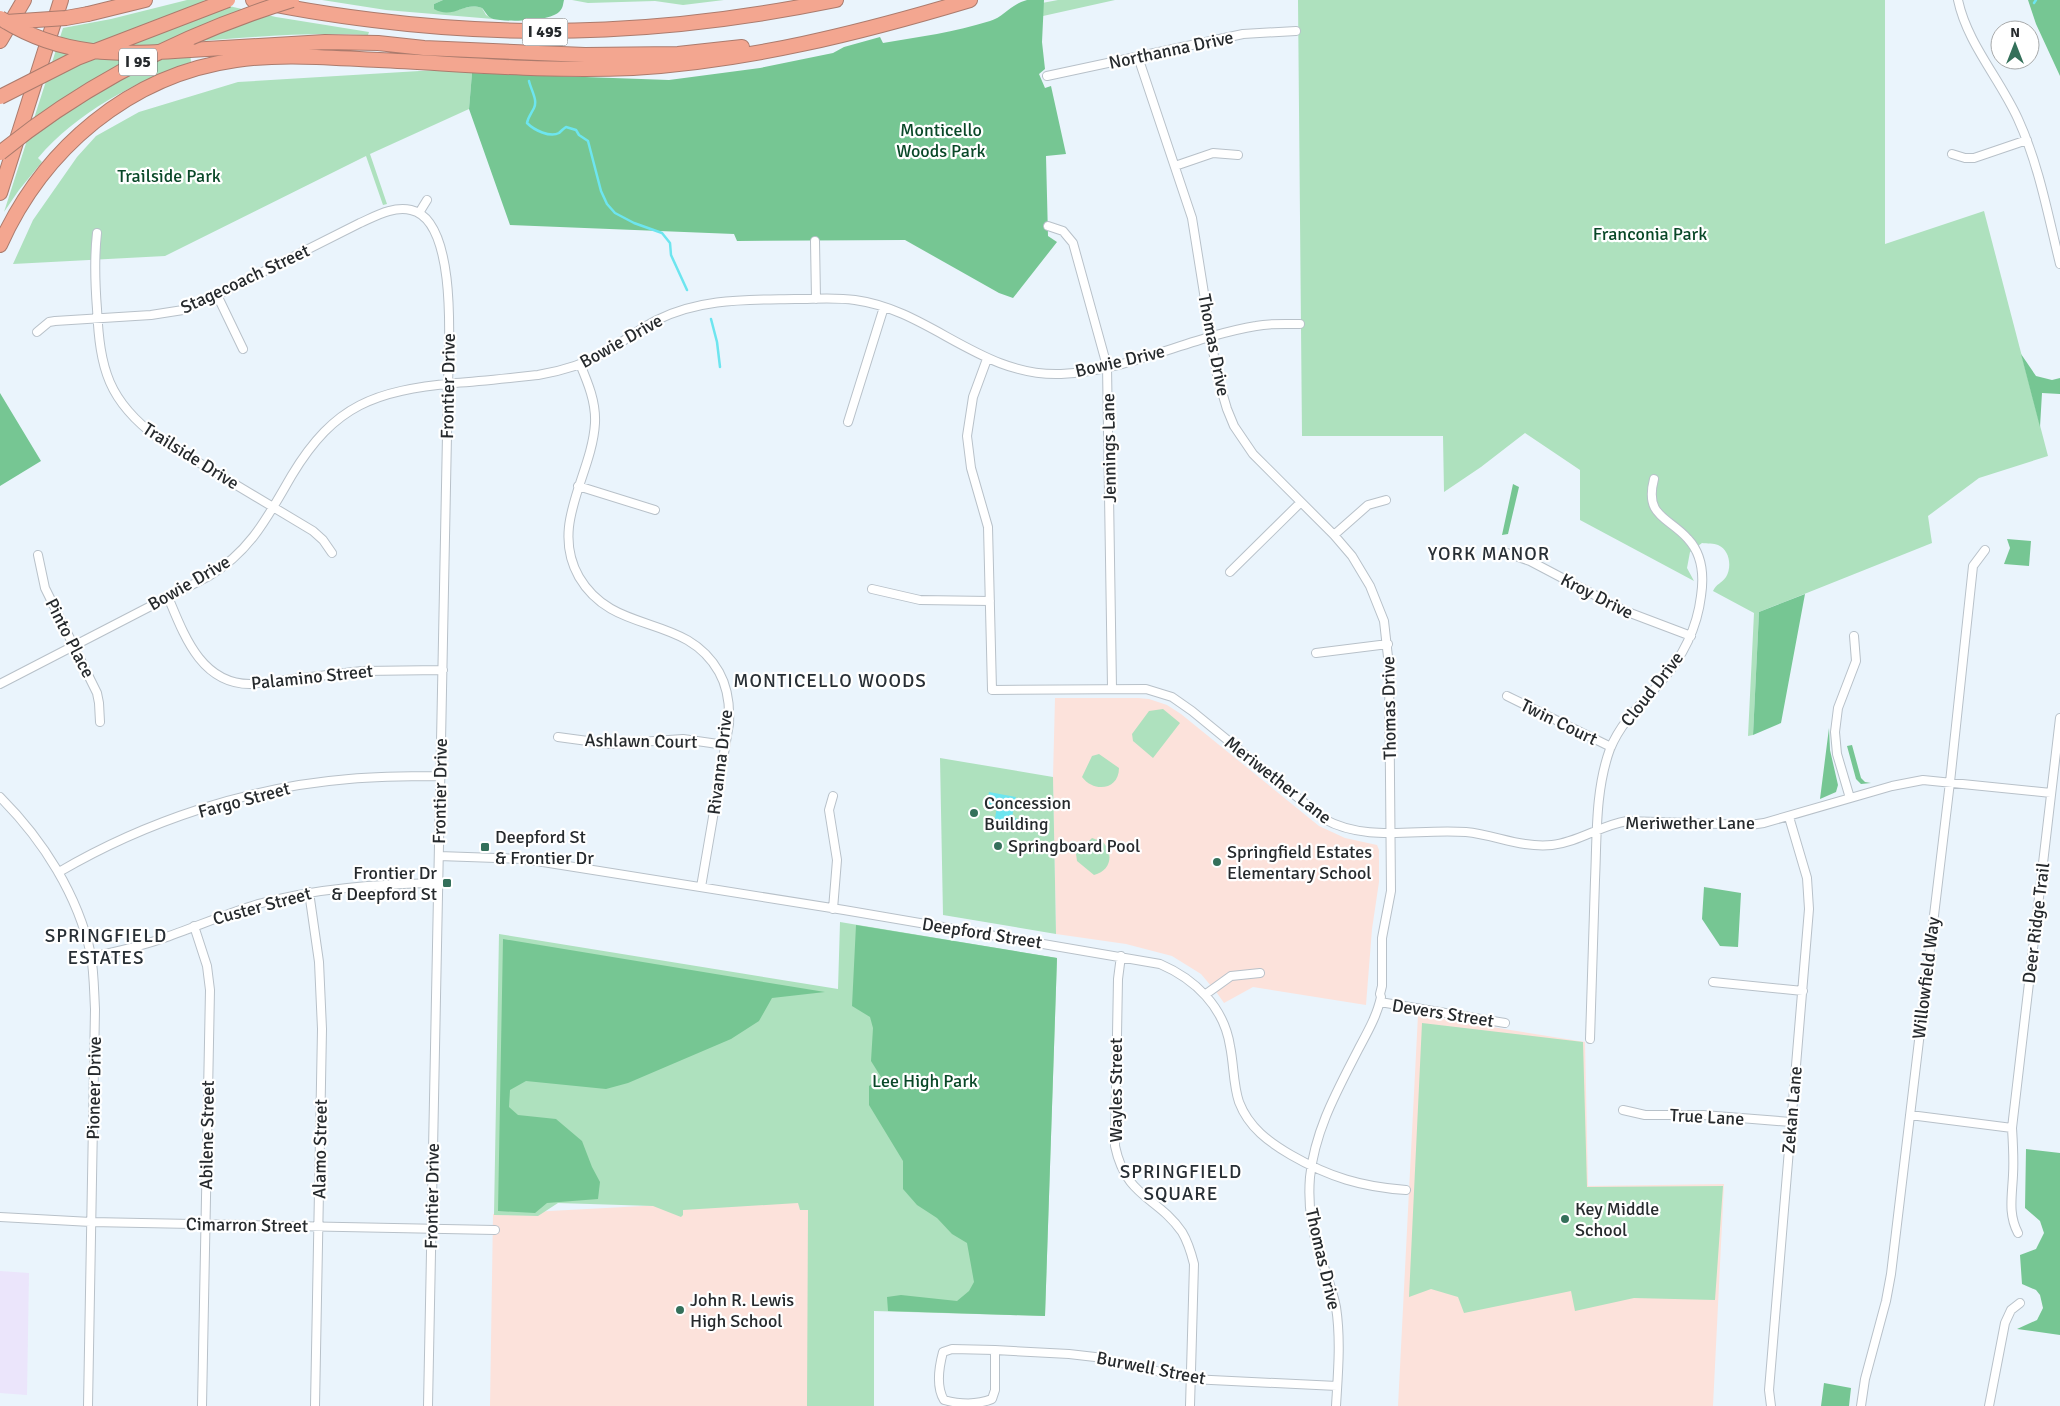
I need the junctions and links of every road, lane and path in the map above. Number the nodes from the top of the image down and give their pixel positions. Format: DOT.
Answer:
graph roads {
  1 [pos="24,0"];
  2 [pos="61,0"];
  3 [pos="145,0"];
  4 [pos="228,0"];
  5 [pos="253,0"];
  6 [pos="292,0"];
  7 [pos="836,0"];
  8 [pos="970,0"];
  9 [pos="1958,0"];
  10 [pos="0,18"];
  11 [pos="903,20"];
  12 [pos="0,22"];
  13 [pos="1296,31"];
  14 [pos="0,41"];
  15 [pos="1138,57"];
  16 [pos="1048,76"];
  17 [pos="0,97"];
  18 [pos="2027,140"];
  19 [pos="0,153"];
  20 [pos="1952,154"];
  21 [pos="1238,155"];
  22 [pos="1175,166"];
  23 [pos="0,193"];
  24 [pos="427,200"];
  25 [pos="420,213"];
  26 [pos="1048,226"];
  27 [pos="96,233"];
  28 [pos="815,241"];
  29 [pos="0,245"];
  30 [pos="2060,264"];
  31 [pos="216,295"];
  32 [pos="816,299"];
  33 [pos="884,307"];
  34 [pos="97,318"];
  35 [pos="1300,324"];
  36 [pos="37,332"];
  37 [pos="1212,337"];
  38 [pos="242,349"];
  39 [pos="987,359"];
  40 [pos="580,364"];
  41 [pos="1107,366"];
  42 [pos="448,384"];
  43 [pos="848,422"];
  44 [pos="1654,479"];
  45 [pos="578,486"];
  46 [pos="1386,500"];
  47 [pos="1300,502"];
  48 [pos="274,507"];
  49 [pos="655,510"];
  50 [pos="1334,535"];
  51 [pos="1984,550"];
  52 [pos="1504,552"];
  53 [pos="332,553"];
  54 [pos="38,555"];
  55 [pos="1230,572"];
  56 [pos="872,589"];
  57 [pos="168,597"];
  58 [pos="990,601"];
  59 [pos="1691,636"];
  60 [pos="1854,636"];
  61 [pos="1388,644"];
  62 [pos="73,645"];
  63 [pos="1316,654"];
  64 [pos="443,670"];
  65 [pos="0,684"];
  66 [pos="1112,688"];
  67 [pos="1507,696"];
  68 [pos="2060,718"];
  69 [pos="100,722"];
  70 [pos="558,738"];
  71 [pos="725,745"];
  72 [pos="1611,747"];
  73 [pos="440,776"];
  74 [pos="1950,782"];
  75 [pos="2051,793"];
  76 [pos="833,796"];
  77 [pos="0,797"];
  78 [pos="1850,798"];
  79 [pos="1789,817"];
  80 [pos="1598,830"];
  81 [pos="1391,832"];
  82 [pos="439,856"];
  83 [pos="59,872"];
  84 [pos="438,884"];
  85 [pos="701,887"];
  86 [pos="309,892"];
  87 [pos="833,909"];
  88 [pos="194,926"];
  89 [pos="1121,956"];
  90 [pos="91,957"];
  91 [pos="1260,973"];
  92 [pos="1713,982"];
  93 [pos="1802,991"];
  94 [pos="1206,994"];
  95 [pos="1380,1002"];
  96 [pos="1505,1023"];
  97 [pos="1590,1039"];
  98 [pos="1622,1110"];
  99 [pos="1910,1115"];
  100 [pos="1791,1122"];
  101 [pos="2012,1128"];
  102 [pos="1312,1167"];
  103 [pos="1406,1190"];
  104 [pos="0,1217"];
  105 [pos="91,1222"];
  106 [pos="206,1224"];
  107 [pos="318,1226"];
  108 [pos="431,1229"];
  109 [pos="495,1230"];
  110 [pos="2018,1233"];
  111 [pos="2020,1303"];
  112 [pos="995,1350"];
  113 [pos="1191,1379"];
  114 [pos="1338,1386"];
  115 [pos="88,1406"];
  116 [pos="202,1406"];
  117 [pos="315,1406"];
  118 [pos="428,1406"];
  119 [pos="1190,1406"];
  120 [pos="1336,1406"];
  121 [pos="1771,1406"];
  122 [pos="1861,1406"];
  123 [pos="1989,1406"];
  1 -- 14 [label="highway"];
  2 -- 23 [label="highway"];
  3 -- 12 [label="highway, bridge"];
  4 -- 17 [label="highway, I 95, bridge"];
  5 -- 7 [label="highway, I 495"];
  6 -- 19 [label="highway, I 95, bridge"];
  8 -- 11 [label="highway"];
  9 -- 18 [label="street"];
  10 -- 11 [label="highway, bridge"];
  11 -- 29 [label="highway"];
  13 -- 15 [label="street, Northanna Drive"];
  15 -- 16 [label="street, Northanna Drive"];
  15 -- 22 [label="street, Thomas Drive"];
  18 -- 20 [label="street"];
  18 -- 30 [label="street"];
  21 -- 22 [label="street"];
  22 -- 37 [label="street, Thomas Drive"];
  24 -- 25 [label="street"];
  25 -- 31 [label="street, Stagecoach Street"];
  25 -- 42 [label="street, Frontier Drive"];
  26 -- 41 [label="street, Jennings Lane"];
  27 -- 34 [label="street, Trailside Drive"];
  28 -- 32 [label="street"];
  31 -- 34 [label="street, Stagecoach Street"];
  31 -- 38 [label="street"];
  32 -- 33 [label="street, Bowie Drive"];
  32 -- 40 [label="street, Bowie Drive"];
  33 -- 39 [label="street, Bowie Drive"];
  33 -- 43 [label="street"];
  34 -- 36 [label="street, Stagecoach Street"];
  34 -- 48 [label="street, Trailside Drive"];
  35 -- 37 [label="street, Bowie Drive"];
  37 -- 41 [label="street, Bowie Drive"];
  37 -- 47 [label="street, Thomas Drive"];
  39 -- 41 [label="street, Bowie Drive"];
  39 -- 58 [label="street, Meriwether Lane"];
  40 -- 42 [label="street, Bowie Drive"];
  40 -- 45 [label="street, Rivanna Drive"];
  41 -- 66 [label="street, Jennings Lane"];
  42 -- 48 [label="street, Bowie Drive"];
  42 -- 64 [label="street, Frontier Drive"];
  44 -- 59 [label="street, Cloud Drive"];
  45 -- 49 [label="street"];
  45 -- 71 [label="street, Rivanna Drive"];
  46 -- 50 [label="street"];
  47 -- 50 [label="street, Thomas Drive"];
  47 -- 55 [label="street"];
  48 -- 53 [label="street, Trailside Drive"];
  48 -- 57 [label="street, Bowie Drive"];
  50 -- 61 [label="street, Thomas Drive"];
  51 -- 74 [label="street, Willowfield Way"];
  52 -- 59 [label="street, Kroy Drive"];
  54 -- 62 [label="street, Pinto Place"];
  56 -- 58 [label="street"];
  57 -- 62 [label="street, Bowie Drive"];
  57 -- 64 [label="street, Palamino Street"];
  58 -- 66 [label="street, Meriwether Lane"];
  59 -- 72 [label="street, Cloud Drive"];
  60 -- 78 [label="street"];
  61 -- 63 [label="street"];
  61 -- 81 [label="street, Thomas Drive"];
  62 -- 65 [label="street, Bowie Drive"];
  62 -- 69 [label="street, Pinto Place"];
  64 -- 73 [label="street, Frontier Drive"];
  66 -- 81 [label="street, Meriwether Lane"];
  67 -- 72 [label="street, Twin Court"];
  68 -- 75 [label="street, Deer Ridge Trail"];
  70 -- 71 [label="street, Ashlawn Court"];
  71 -- 85 [label="street, Rivanna Drive"];
  72 -- 80 [label="street, Cloud Drive"];
  73 -- 82 [label="street, Frontier Drive"];
  73 -- 83 [label="street, Fargo Street"];
  74 -- 75 [label="street, Meriwether Lane"];
  74 -- 78 [label="street, Meriwether Lane"];
  74 -- 99 [label="street, Willowfield Way"];
  75 -- 101 [label="street, Deer Ridge Trail"];
  76 -- 87 [label="street"];
  77 -- 83 [label="street, Pioneer Drive"];
  78 -- 79 [label="street, Meriwether Lane"];
  79 -- 80 [label="street, Meriwether Lane"];
  79 -- 93 [label="street, Zekan Lane"];
  80 -- 81 [label="street, Meriwether Lane"];
  80 -- 97 [label="street, Cloud Drive"];
  81 -- 95 [label="street, Thomas Drive"];
  82 -- 84 [label="street, Frontier Drive"];
  82 -- 85 [label="street, Deepford Street"];
  83 -- 90 [label="street, Pioneer Drive"];
  84 -- 86 [label="street, Custer Street"];
  84 -- 108 [label="street, Frontier Drive"];
  85 -- 87 [label="street, Deepford Street"];
  86 -- 88 [label="street, Custer Street"];
  86 -- 107 [label="street, Alamo Street"];
  87 -- 89 [label="street, Deepford Street"];
  88 -- 90 [label="street, Custer Street"];
  88 -- 106 [label="street, Abilene Street"];
  89 -- 94 [label="street, Deepford Street"];
  89 -- 113 [label="street, Wayles Street"];
  90 -- 105 [label="street, Pioneer Drive"];
  91 -- 94 [label="street"];
  92 -- 93 [label="street"];
  93 -- 100 [label="street, Zekan Lane"];
  94 -- 102 [label="street, Deepford Street"];
  95 -- 96 [label="street, Devers Street"];
  95 -- 102 [label="street, Thomas Drive"];
  98 -- 100 [label="street, True Lane"];
  99 -- 101 [label="street"];
  99 -- 122 [label="street, Willowfield Way"];
  100 -- 121 [label="street, Zekan Lane"];
  101 -- 110 [label="street, Deer Ridge Trail"];
  102 -- 103 [label="street, Deepford Street"];
  102 -- 114 [label="street, Thomas Drive"];
  104 -- 105 [label="street, Cimarron Street"];
  105 -- 106 [label="street, Cimarron Street"];
  105 -- 115 [label="street, Pioneer Drive"];
  106 -- 107 [label="street, Cimarron Street"];
  106 -- 116 [label="street, Abilene Street"];
  107 -- 108 [label="street, Cimarron Street"];
  107 -- 117 [label="street, Alamo Street"];
  108 -- 109 [label="street, Cimarron Street"];
  108 -- 118 [label="street, Frontier Drive"];
  111 -- 123 [label="street"];
  112 -- 112 [label="street, Burwell Street"];
  112 -- 113 [label="street, Burwell Street"];
  113 -- 114 [label="street, Burwell Street"];
  113 -- 119 [label="street, Wayles Street"];
  114 -- 120 [label="street, Thomas Drive"];
}
